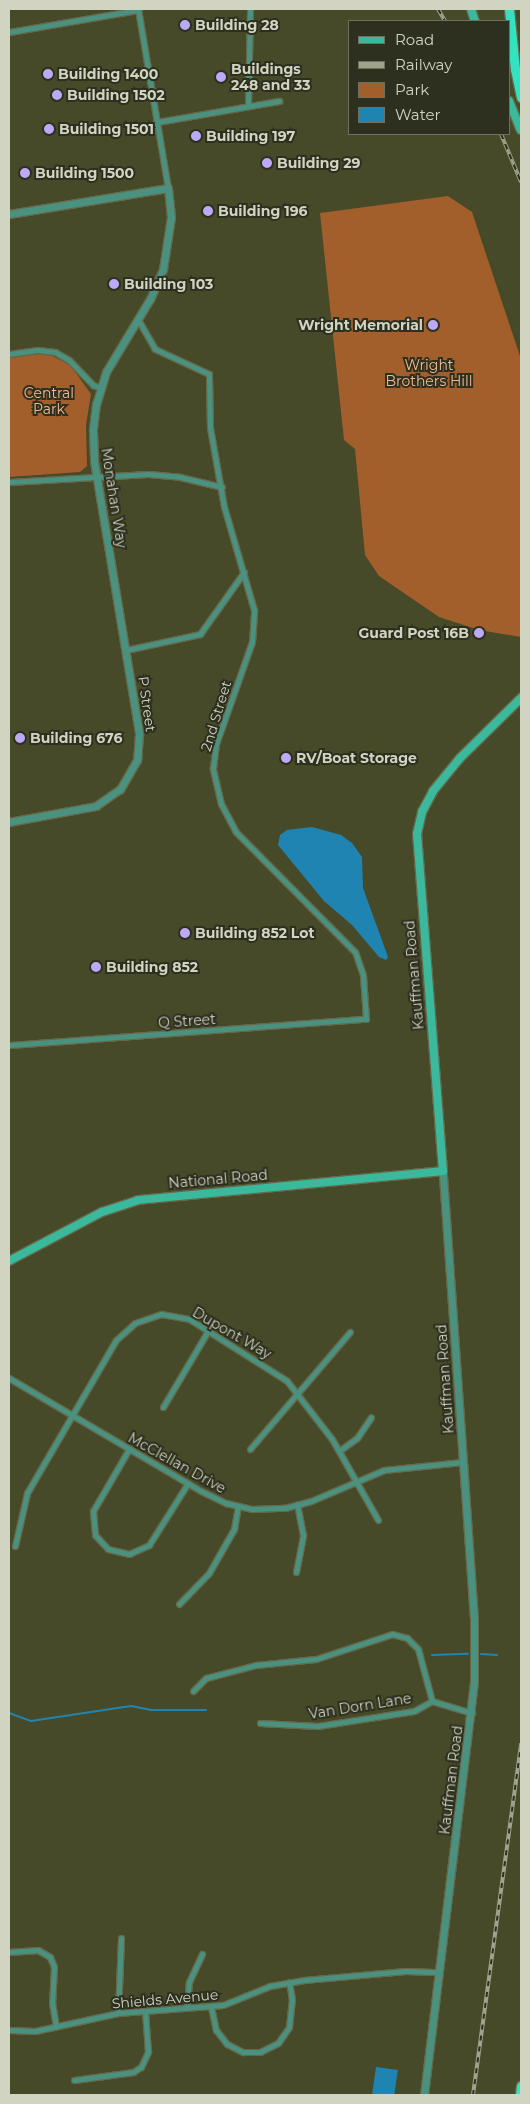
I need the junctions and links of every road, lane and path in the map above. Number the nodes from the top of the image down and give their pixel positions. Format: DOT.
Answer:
graph roads {
  1 [pos="250,9"];
  2 [pos="138,10"];
  3 [pos="509,13"];
  4 [pos="9,32"];
  5 [pos="521,97"];
  6 [pos="280,101"];
  7 [pos="510,103"];
  8 [pos="248,106"];
  9 [pos="157,122"];
  10 [pos="521,130"];
  11 [pos="168,188"];
  12 [pos="9,214"];
  13 [pos="138,319"];
  14 [pos="9,354"];
  15 [pos="100,388"];
  16 [pos="97,476"];
  17 [pos="9,482"];
  18 [pos="222,487"];
  19 [pos="244,572"];
  20 [pos="126,650"];
  21 [pos="521,698"];
  22 [pos="9,822"];
  23 [pos="366,1019"];
  24 [pos="9,1045"];
  25 [pos="443,1171"];
  26 [pos="9,1261"];
  27 [pos="208,1330"];
  28 [pos="350,1332"];
  29 [pos="9,1378"];
  30 [pos="298,1394"];
  31 [pos="163,1407"];
  32 [pos="72,1415"];
  33 [pos="371,1417"];
  34 [pos="129,1449"];
  35 [pos="250,1450"];
  36 [pos="339,1451"];
  37 [pos="463,1462"];
  38 [pos="356,1481"];
  39 [pos="188,1483"];
  40 [pos="297,1505"];
  41 [pos="238,1506"];
  42 [pos="378,1520"];
  43 [pos="15,1546"];
  44 [pos="296,1572"];
  45 [pos="179,1604"];
  46 [pos="193,1691"];
  47 [pos="432,1701"];
  48 [pos="472,1713"];
  49 [pos="260,1723"];
  50 [pos="121,1938"];
  51 [pos="9,1952"];
  52 [pos="202,1954"];
  53 [pos="440,1972"];
  54 [pos="289,1982"];
  55 [pos="211,2007"];
  56 [pos="187,2008"];
  57 [pos="145,2011"];
  58 [pos="118,2013"];
  59 [pos="56,2026"];
  60 [pos="9,2030"];
  61 [pos="74,2080"];
  62 [pos="521,2086"];
  63 [pos="424,2095"];
  64 [pos="520,2095"];
  1 -- 8 [label="street"];
  2 -- 4 [label="street"];
  2 -- 9 [label="street, Monahan Way"];
  3 -- 5 [label="highway"];
  6 -- 8 [label="street"];
  7 -- 10 [label="main road"];
  8 -- 9 [label="street"];
  9 -- 11 [label="street, Monahan Way"];
  11 -- 12 [label="street"];
  11 -- 13 [label="street, Monahan Way"];
  13 -- 15 [label="street, Monahan Way"];
  13 -- 18 [label="street, 2nd Street"];
  14 -- 15 [label="street"];
  15 -- 16 [label="street, Monahan Way"];
  16 -- 17 [label="street"];
  16 -- 18 [label="street"];
  16 -- 20 [label="street, Monahan Way"];
  18 -- 19 [label="street, 2nd Street"];
  19 -- 20 [label="street"];
  19 -- 23 [label="street, 2nd Street"];
  20 -- 22 [label="street, P Street"];
  21 -- 25 [label="main road, Kauffman Road"];
  23 -- 24 [label="street, Q Street"];
  25 -- 26 [label="main road, National Road"];
  25 -- 37 [label="street, Kauffman Road"];
  27 -- 30 [label="street, Dupont Way"];
  27 -- 31 [label="street"];
  27 -- 32 [label="street, Dupont Way"];
  28 -- 30 [label="street"];
  29 -- 32 [label="street, McClellan Drive"];
  30 -- 35 [label="street"];
  30 -- 36 [label="street, Dupont Way"];
  32 -- 34 [label="street, McClellan Drive"];
  32 -- 43 [label="street, Dupont Way"];
  33 -- 36 [label="street"];
  34 -- 39 [label="street, McClellan Drive"];
  34 -- 39 [label="street"];
  36 -- 38 [label="street, Dupont Way"];
  37 -- 38 [label="street, McClellan Drive"];
  37 -- 48 [label="street, Kauffman Road"];
  38 -- 40 [label="street, McClellan Drive"];
  38 -- 42 [label="street, Dupont Way"];
  39 -- 41 [label="street, McClellan Drive"];
  40 -- 41 [label="street, McClellan Drive"];
  40 -- 44 [label="street"];
  41 -- 45 [label="street"];
  46 -- 47 [label="street"];
  47 -- 48 [label="street"];
  47 -- 49 [label="street, Van Dorn Lane"];
  48 -- 53 [label="street, Kauffman Road"];
  50 -- 58 [label="street"];
  51 -- 59 [label="street"];
  52 -- 56 [label="street"];
  53 -- 54 [label="street, Shields Avenue"];
  53 -- 63 [label="street, Kauffman Road"];
  54 -- 55 [label="street, Shields Avenue"];
  54 -- 55 [label="street"];
  55 -- 56 [label="street, Shields Avenue"];
  56 -- 57 [label="street, Shields Avenue"];
  57 -- 58 [label="street, Shields Avenue"];
  57 -- 61 [label="street"];
  58 -- 59 [label="street, Shields Avenue"];
  59 -- 60 [label="street, Shields Avenue"];
  62 -- 64 [label="highway"];
}
